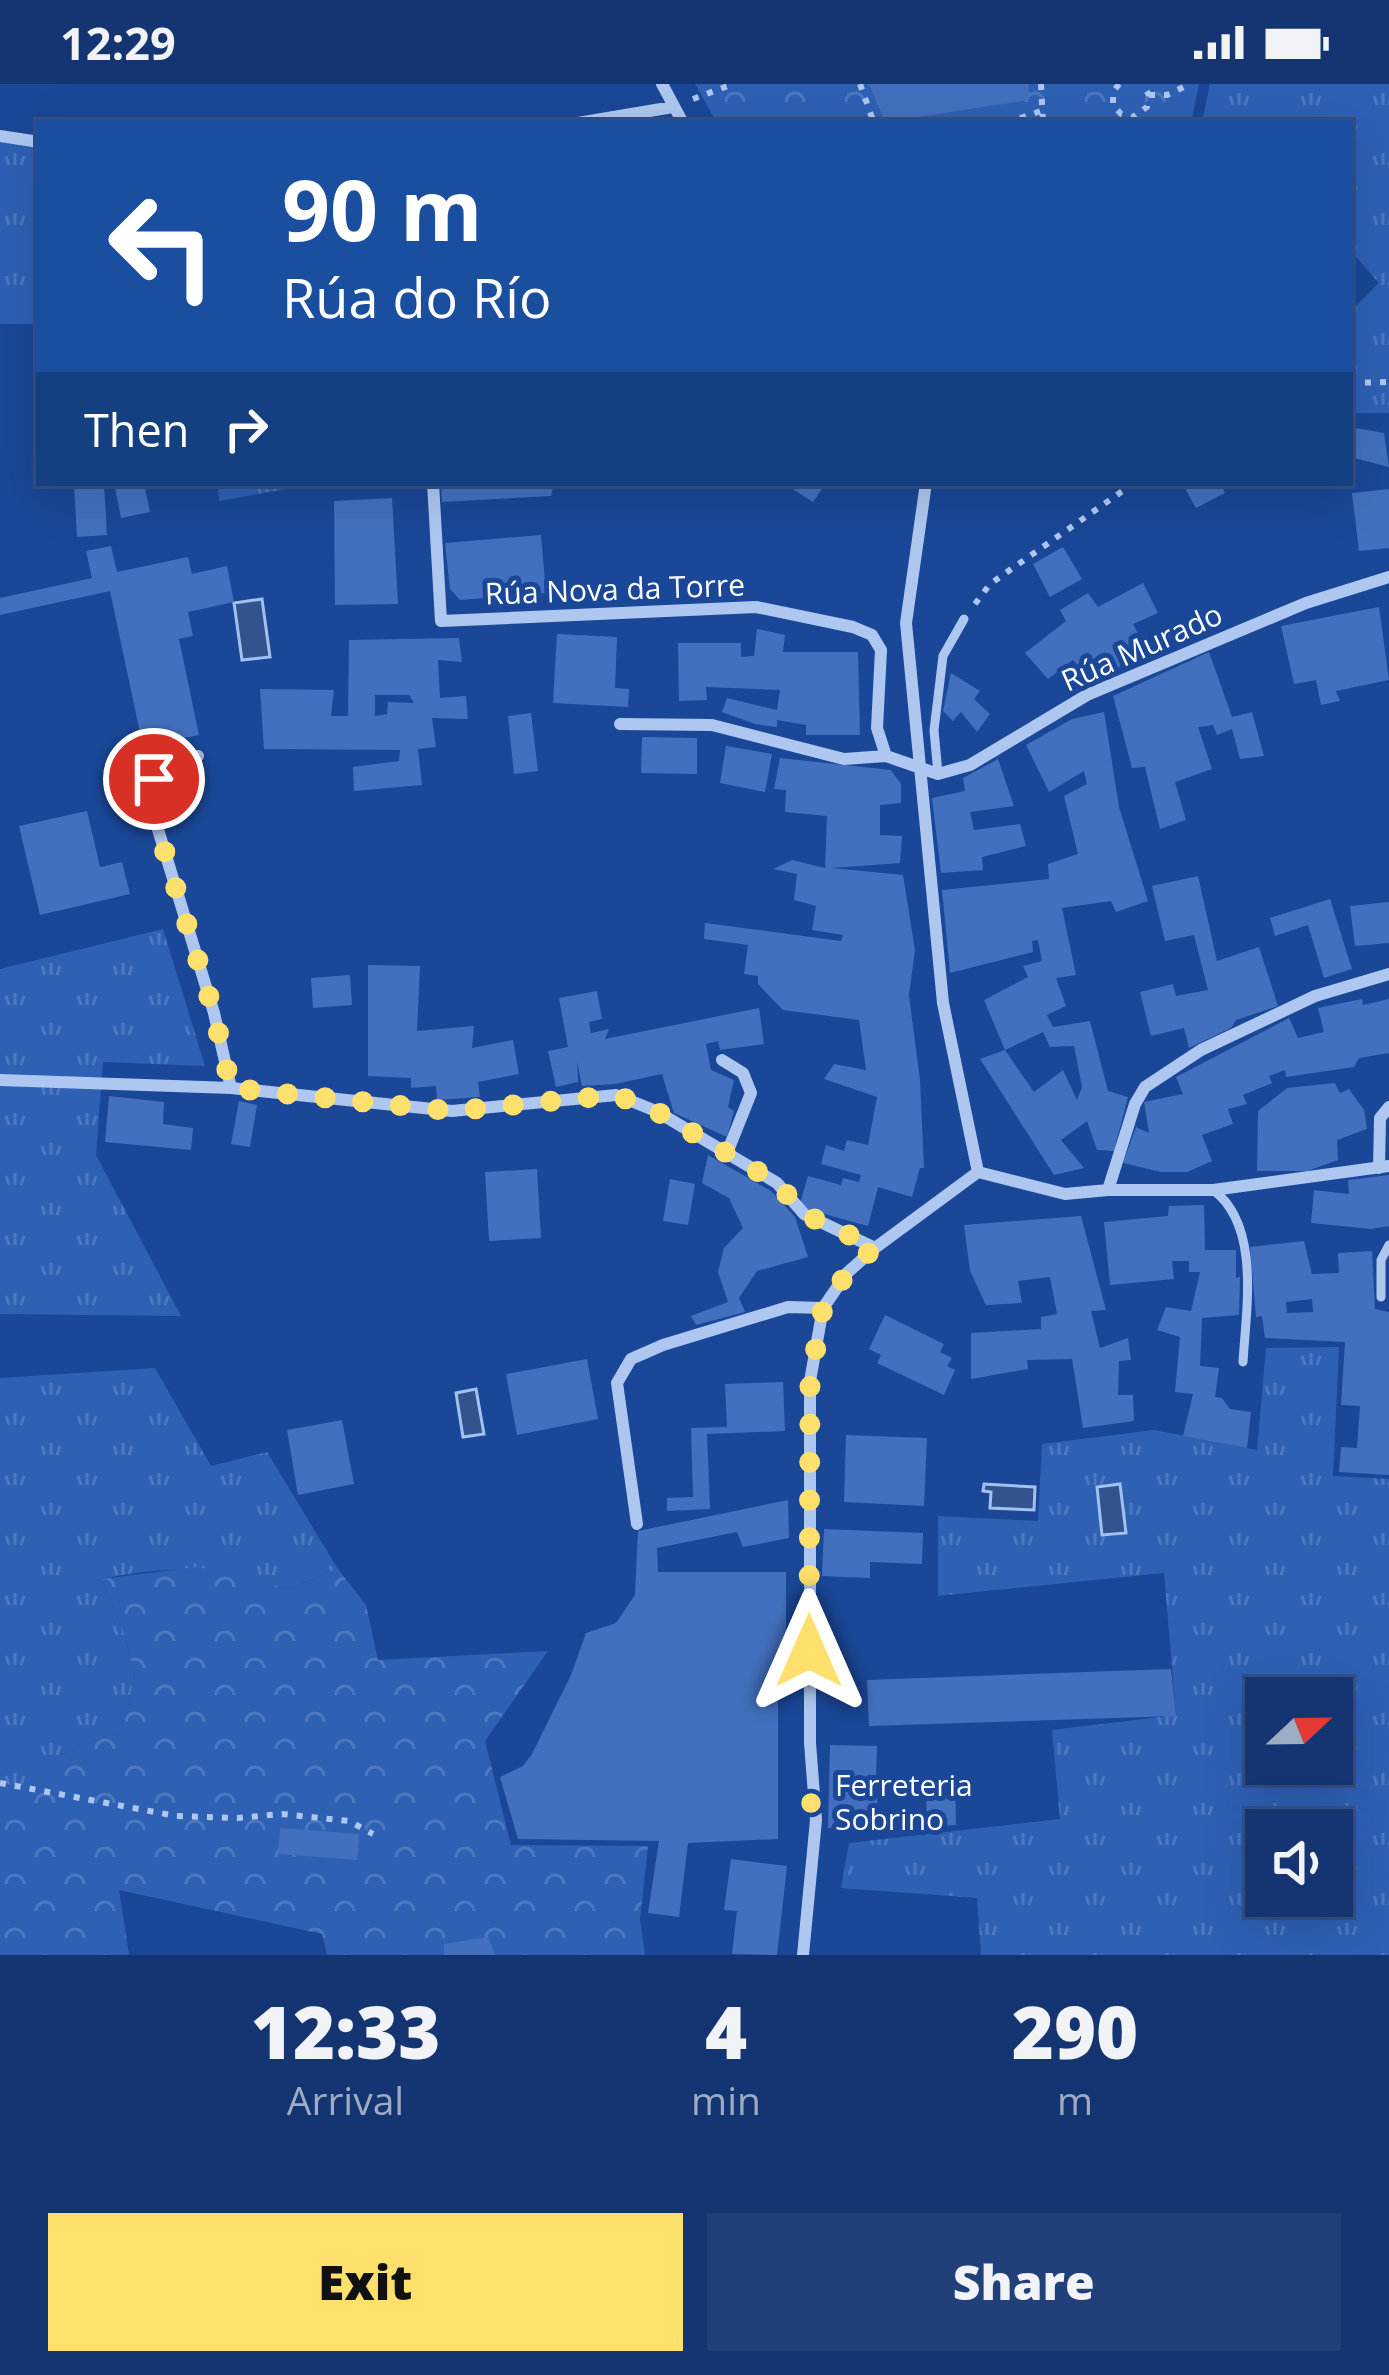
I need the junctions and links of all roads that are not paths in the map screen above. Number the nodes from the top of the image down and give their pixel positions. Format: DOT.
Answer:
graph roads {
  1 [pos="662,84"];
  2 [pos="673,107"];
  3 [pos="596,120"];
  4 [pos="681,120"];
  5 [pos="0,136"];
  6 [pos="36,142"];
  7 [pos="433,486"];
  8 [pos="926,486"];
  9 [pos="1389,577"];
  10 [pos="964,619"];
  11 [pos="620,724"];
  12 [pos="198,756"];
  13 [pos="886,756"];
  14 [pos="922,771"];
  15 [pos="938,774"];
  16 [pos="1389,974"];
  17 [pos="722,1060"];
  18 [pos="0,1081"];
  19 [pos="231,1088"];
  20 [pos="1389,1107"];
  21 [pos="727,1154"];
  22 [pos="1384,1167"];
  23 [pos="979,1172"];
  24 [pos="1108,1190"];
  25 [pos="1213,1190"];
  26 [pos="1389,1245"];
  27 [pos="875,1247"];
  28 [pos="1382,1297"];
  29 [pos="823,1308"];
  30 [pos="1243,1362"];
  31 [pos="637,1524"];
  32 [pos="803,1955"];
  1 -- 2 [label="street"];
  2 -- 3 [label="street"];
  2 -- 4 [label="street"];
  5 -- 6 [label="street"];
  7 -- 13 [label="street, Rúa Nova da Torre"];
  8 -- 14 [label="street"];
  9 -- 15 [label="street, Rúa Murado"];
  10 -- 15 [label="lane"];
  11 -- 13 [label="street"];
  12 -- 19 [label="street"];
  13 -- 14 [label="street"];
  14 -- 15 [label="street"];
  14 -- 23 [label="street"];
  16 -- 24 [label="street"];
  17 -- 21 [label="street"];
  18 -- 19 [label="street"];
  19 -- 21 [label="street"];
  20 -- 22 [label="street"];
  21 -- 27 [label="street"];
  22 -- 25 [label="street"];
  23 -- 24 [label="street"];
  23 -- 27 [label="street"];
  24 -- 25 [label="street"];
  25 -- 30 [label="lane"];
  26 -- 28 [label="lane"];
  27 -- 29 [label="street"];
  29 -- 31 [label="street"];
  29 -- 32 [label="street"];
}
